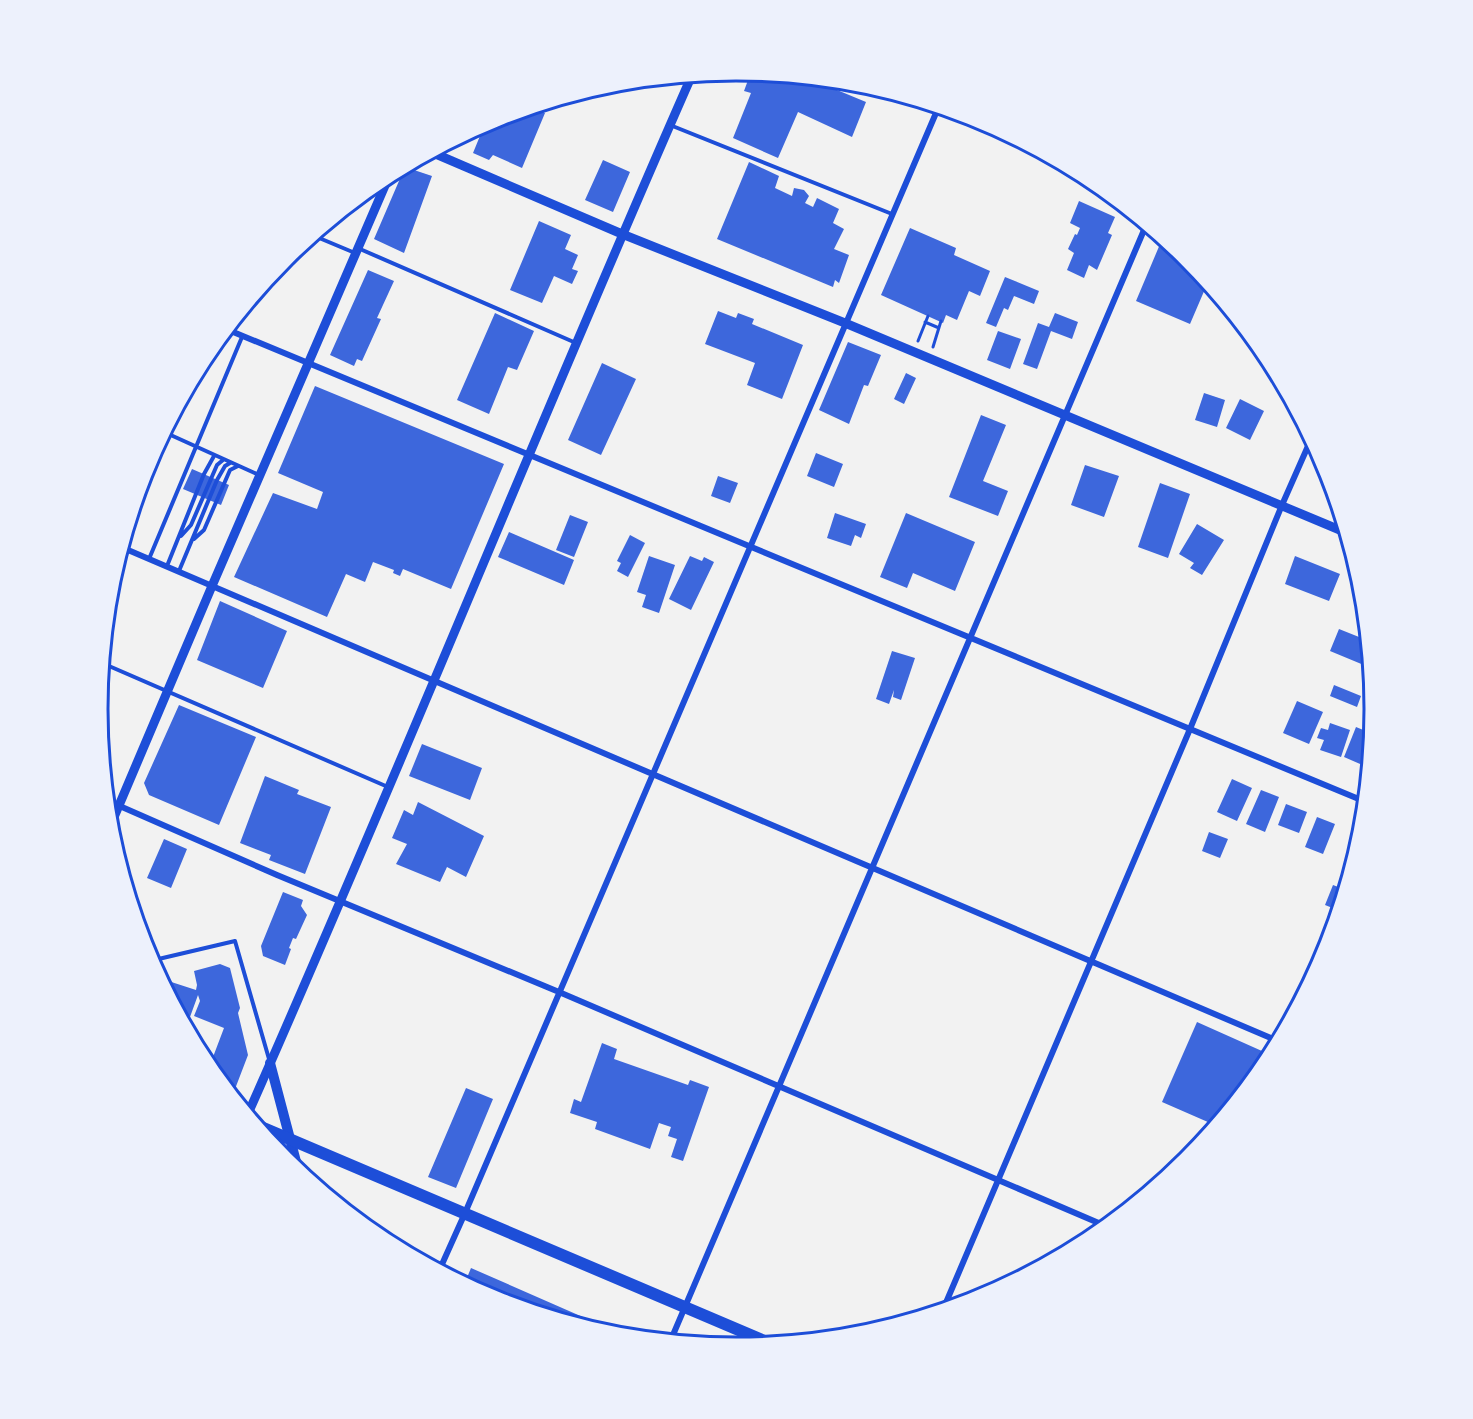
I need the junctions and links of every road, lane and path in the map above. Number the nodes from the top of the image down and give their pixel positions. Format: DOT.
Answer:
graph roads {
  1 [pos="689,83"];
  2 [pos="934,113"];
  3 [pos="670,125"];
  4 [pos="440,156"];
  5 [pos="383,190"];
  6 [pos="892,214"];
  7 [pos="1144,231"];
  8 [pos="622,234"];
  9 [pos="321,238"];
  10 [pos="356,250"];
  11 [pos="928,316"];
  12 [pos="940,321"];
  13 [pos="925,322"];
  14 [pos="845,323"];
  15 [pos="939,328"];
  16 [pos="234,333"];
  17 [pos="242,337"];
  18 [pos="917,342"];
  19 [pos="576,344"];
  20 [pos="932,349"];
  21 [pos="307,364"];
  22 [pos="1064,415"];
  23 [pos="171,437"];
  24 [pos="197,448"];
  25 [pos="1307,448"];
  26 [pos="529,455"];
  27 [pos="214,456"];
  28 [pos="223,460"];
  29 [pos="230,463"];
  30 [pos="238,466"];
  31 [pos="259,475"];
  32 [pos="1282,505"];
  33 [pos="1339,529"];
  34 [pos="178,539"];
  35 [pos="192,542"];
  36 [pos="750,546"];
  37 [pos="128,550"];
  38 [pos="149,559"];
  39 [pos="167,567"];
  40 [pos="179,572"];
  41 [pos="212,586"];
  42 [pos="970,638"];
  43 [pos="109,666"];
  44 [pos="434,681"];
  45 [pos="167,691"];
  46 [pos="1190,729"];
  47 [pos="652,773"];
  48 [pos="389,787"];
  49 [pos="1359,799"];
  50 [pos="115,804"];
  51 [pos="119,806"];
  52 [pos="116,812"];
  53 [pos="872,867"];
  54 [pos="341,902"];
  55 [pos="160,959"];
  56 [pos="1092,961"];
  57 [pos="559,992"];
  58 [pos="1272,1039"];
  59 [pos="270,1063"];
  60 [pos="777,1087"];
  61 [pos="251,1108"];
  62 [pos="271,1132"];
  63 [pos="290,1140"];
  64 [pos="294,1156"];
  65 [pos="998,1180"];
  66 [pos="465,1213"];
  67 [pos="1098,1223"];
  68 [pos="442,1264"];
  69 [pos="946,1302"];
  70 [pos="685,1307"];
  71 [pos="673,1335"];
  72 [pos="756,1338"];
  1 -- 3 [label="street"];
  2 -- 6 [label="street"];
  3 -- 6 [label="lane"];
  3 -- 8 [label="street"];
  4 -- 8 [label="street"];
  5 -- 10 [label="street"];
  6 -- 14 [label="street"];
  7 -- 22 [label="street"];
  8 -- 14 [label="street"];
  8 -- 19 [label="street"];
  9 -- 10 [label="lane"];
  10 -- 19 [label="lane"];
  10 -- 21 [label="street"];
  11 -- 13 [label="path"];
  12 -- 15 [label="path"];
  13 -- 15 [label="path"];
  13 -- 18 [label="path"];
  14 -- 22 [label="street"];
  14 -- 36 [label="street"];
  15 -- 20 [label="path"];
  16 -- 17 [label="street"];
  17 -- 21 [label="street"];
  17 -- 24 [label="lane"];
  19 -- 26 [label="street"];
  21 -- 26 [label="street"];
  21 -- 31 [label="street"];
  22 -- 32 [label="street"];
  22 -- 42 [label="street"];
  23 -- 24 [label="lane"];
  24 -- 27 [label="lane"];
  24 -- 38 [label="lane"];
  25 -- 32 [label="street"];
  26 -- 36 [label="street"];
  26 -- 44 [label="street"];
  27 -- 28 [label="lane"];
  27 -- 34 [label="lane"];
  28 -- 29 [label="lane"];
  28 -- 34 [label="lane"];
  29 -- 30 [label="lane"];
  29 -- 35 [label="lane"];
  30 -- 31 [label="lane"];
  30 -- 35 [label="lane"];
  31 -- 41 [label="street"];
  32 -- 33 [label="street"];
  32 -- 46 [label="street"];
  34 -- 39 [label="lane"];
  35 -- 40 [label="lane"];
  36 -- 42 [label="street"];
  36 -- 47 [label="street"];
  37 -- 38 [label="street"];
  38 -- 39 [label="street"];
  39 -- 40 [label="street"];
  40 -- 41 [label="street"];
  41 -- 44 [label="street"];
  41 -- 45 [label="street"];
  42 -- 46 [label="street"];
  42 -- 53 [label="street"];
  43 -- 45 [label="lane"];
  44 -- 47 [label="street"];
  44 -- 48 [label="street"];
  45 -- 48 [label="lane"];
  45 -- 51 [label="street"];
  46 -- 49 [label="street"];
  46 -- 56 [label="street"];
  47 -- 53 [label="street"];
  47 -- 57 [label="street"];
  48 -- 54 [label="street"];
  50 -- 51 [label="street"];
  51 -- 52 [label="street"];
  51 -- 54 [label="street"];
  53 -- 56 [label="street"];
  53 -- 60 [label="street"];
  54 -- 57 [label="street"];
  54 -- 59 [label="street"];
  55 -- 59 [label="lane"];
  56 -- 58 [label="street"];
  56 -- 65 [label="street"];
  57 -- 60 [label="street"];
  57 -- 66 [label="street"];
  59 -- 61 [label="street"];
  59 -- 63 [label="main road"];
  60 -- 65 [label="street"];
  60 -- 70 [label="street"];
  62 -- 63 [label="main road"];
  63 -- 64 [label="main road"];
  63 -- 66 [label="main road"];
  65 -- 67 [label="street"];
  65 -- 69 [label="street"];
  66 -- 68 [label="street"];
  66 -- 70 [label="main road"];
  70 -- 71 [label="street"];
  70 -- 72 [label="main road"];
}
